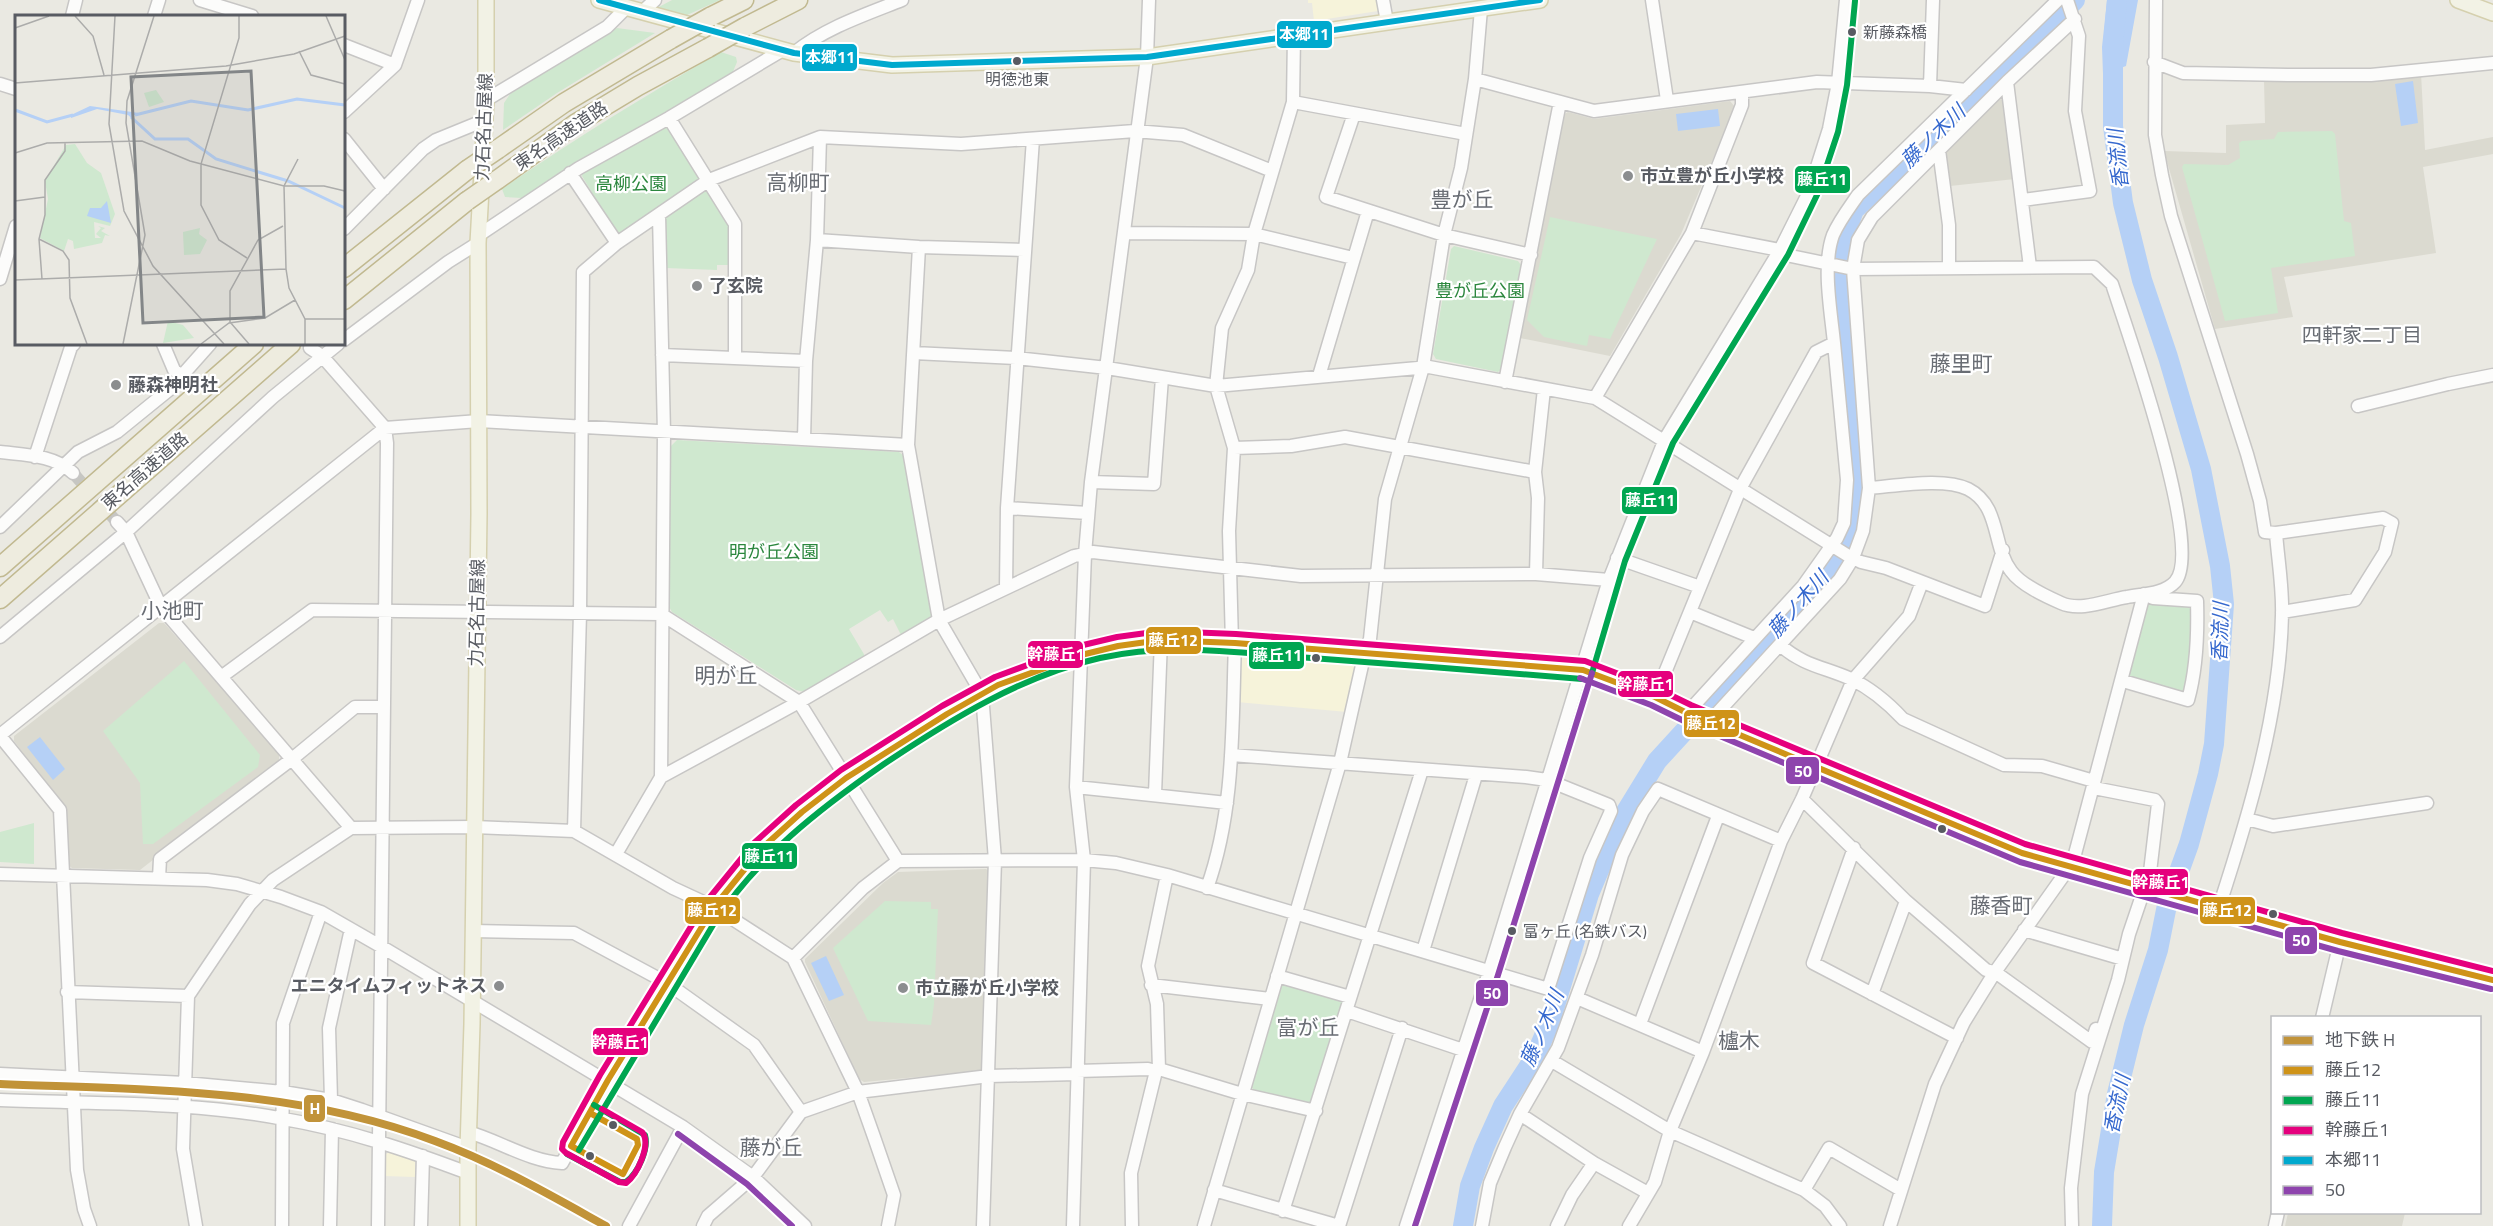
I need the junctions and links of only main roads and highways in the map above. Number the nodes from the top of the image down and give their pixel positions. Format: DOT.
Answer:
graph roads {
  1 [pos="486,0"];
  2 [pos="599,0"];
  3 [pos="744,0"];
  4 [pos="798,0"];
  5 [pos="1540,0"];
  6 [pos="2458,0"];
  7 [pos="2493,13"];
  8 [pos="345,267"];
  9 [pos="345,299"];
  10 [pos="253,345"];
  11 [pos="290,345"];
  12 [pos="0,567"];
  13 [pos="0,599"];
  14 [pos="468,1226"];
  1 -- 14 [label="main road, 力石名古屋線"];
  2 -- 5 [label="main road"];
  3 -- 8 [label="highway, 東名高速道路, bridge"];
  4 -- 9 [label="highway, 東名高速道路, bridge"];
  6 -- 7 [label="main road"];
  10 -- 12 [label="highway, 東名高速道路"];
  11 -- 13 [label="highway, 東名高速道路"];
}
